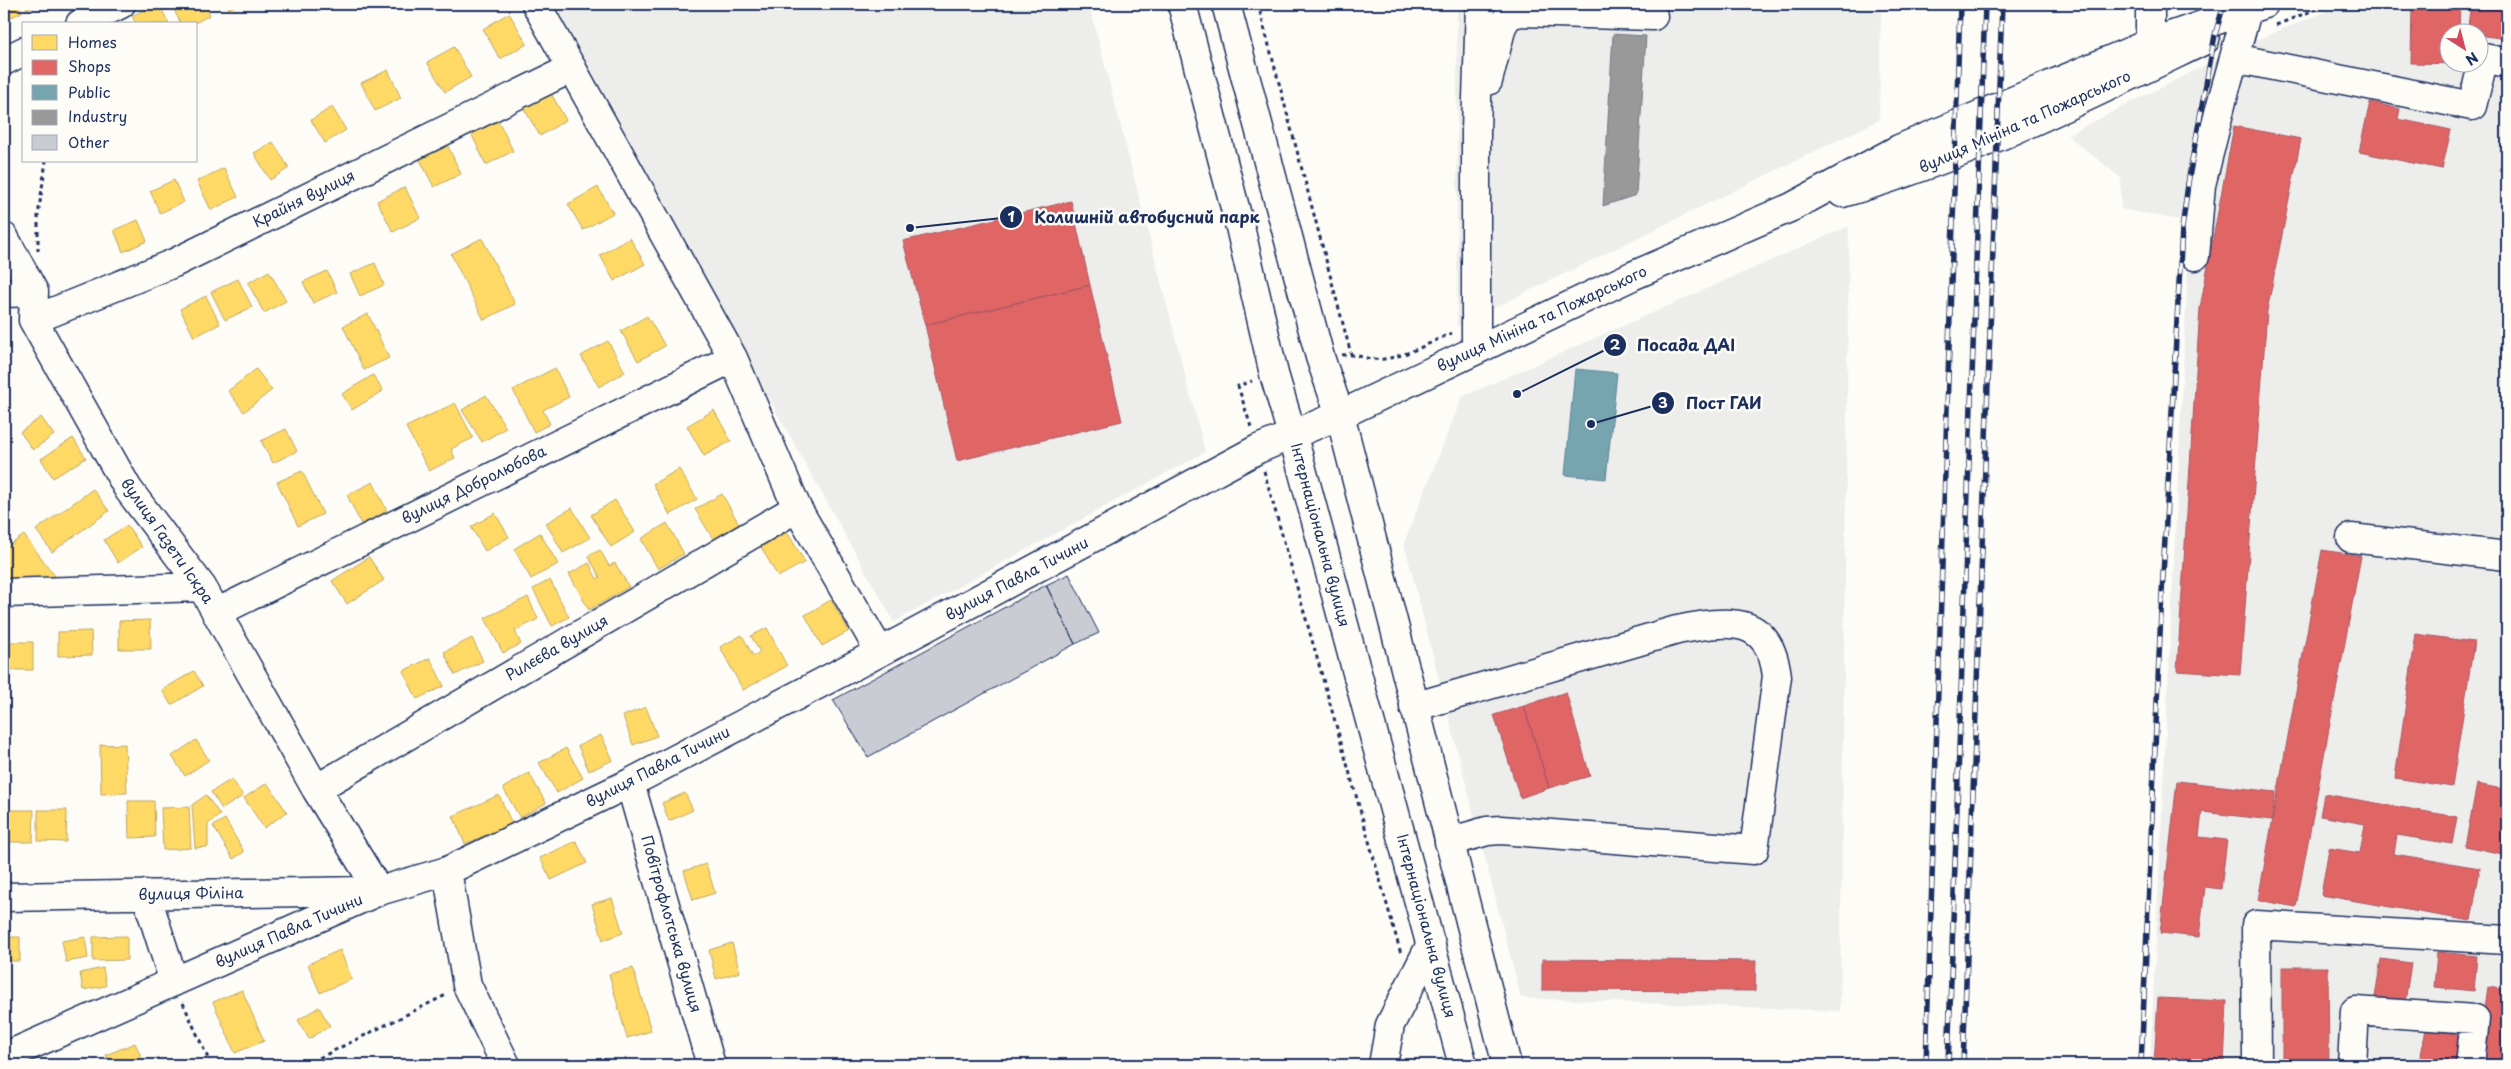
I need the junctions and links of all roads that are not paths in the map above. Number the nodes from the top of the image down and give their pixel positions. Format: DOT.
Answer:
graph roads {
  1 [pos="120,4"];
  2 [pos="536,4"];
  3 [pos="1182,4"];
  4 [pos="1226,4"];
  5 [pos="1480,4"];
  6 [pos="2150,4"];
  7 [pos="2262,14"];
  8 [pos="1653,16"];
  9 [pos="84,22"];
  10 [pos="2150,43"];
  11 [pos="22,52"];
  12 [pos="2234,58"];
  13 [pos="4,61"];
  14 [pos="2507,63"];
  15 [pos="572,68"];
  16 [pos="1476,130"];
  17 [pos="1792,207"];
  18 [pos="4,237"];
  19 [pos="2195,256"];
  20 [pos="4,292"];
  21 [pos="34,292"];
  22 [pos="33,320"];
  23 [pos="1476,336"];
  24 [pos="732,358"];
  25 [pos="1340,415"];
  26 [pos="1292,433"];
  27 [pos="797,508"];
  28 [pos="2351,538"];
  29 [pos="2507,556"];
  30 [pos="202,587"];
  31 [pos="4,593"];
  32 [pos="216,612"];
  33 [pos="880,652"];
  34 [pos="1414,707"];
  35 [pos="630,783"];
  36 [pos="316,789"];
  37 [pos="1449,842"];
  38 [pos="447,871"];
  39 [pos="379,891"];
  40 [pos="146,894"];
  41 [pos="4,897"];
  42 [pos="2507,940"];
  43 [pos="1431,944"];
  44 [pos="174,982"];
  45 [pos="4,1057"];
  46 [pos="506,1065"];
  47 [pos="711,1065"];
  48 [pos="1383,1065"];
  49 [pos="1463,1065"];
  50 [pos="1507,1065"];
  51 [pos="2257,1065"];
  52 [pos="2352,1065"];
  53 [pos="2470,1065"];
  1 -- 9 [label="street"];
  2 -- 15 [label="street"];
  3 -- 26 [label="street, Інтернаціональна вулиця"];
  4 -- 25 [label="street"];
  5 -- 16 [label="street"];
  6 -- 10 [label="street"];
  7 -- 10 [label="street, вулиця Мініна та Пожарського"];
  7 -- 12 [label="street"];
  7 -- 17 [label="street, вулиця Мініна та Пожарського"];
  8 -- 16 [label="street"];
  10 -- 17 [label="street, вулиця Мініна та Пожарського"];
  11 -- 13 [label="street"];
  12 -- 14 [label="street"];
  12 -- 19 [label="street"];
  15 -- 22 [label="street, Крайня вулиця"];
  15 -- 24 [label="street"];
  16 -- 23 [label="street"];
  17 -- 23 [label="street, вулиця Мініна та Пожарського"];
  18 -- 21 [label="street"];
  20 -- 21 [label="street"];
  21 -- 22 [label="street"];
  22 -- 30 [label="street, вулиця Газети Іскра"];
  23 -- 25 [label="street, вулиця Мініна та Пожарського"];
  24 -- 27 [label="street"];
  24 -- 32 [label="street, вулиця Добролюбова"];
  25 -- 26 [label="street, вулиця Мініна та Пожарського"];
  25 -- 34 [label="street"];
  26 -- 33 [label="street, вулиця Павла Тичини"];
  26 -- 43 [label="street, Інтернаціональна вулиця"];
  27 -- 33 [label="street"];
  27 -- 36 [label="street, Рилєєва вулиця"];
  28 -- 29 [label="street"];
  30 -- 31 [label="street"];
  30 -- 32 [label="street, вулиця Газети Іскра"];
  32 -- 36 [label="street, вулиця Газети Іскра"];
  33 -- 35 [label="street, вулиця Павла Тичини"];
  34 -- 37 [label="street"];
  34 -- 37 [label="street"];
  35 -- 38 [label="street, вулиця Павла Тичини"];
  35 -- 47 [label="street, Повітрофлотська вулиця"];
  36 -- 39 [label="street, вулиця Газети Іскра"];
  37 -- 50 [label="street"];
  38 -- 39 [label="street, вулиця Павла Тичини"];
  38 -- 46 [label="street"];
  39 -- 40 [label="street, вулиця Філіна"];
  39 -- 44 [label="street, вулиця Павла Тичини"];
  40 -- 41 [label="street, вулиця Філіна"];
  40 -- 44 [label="street"];
  42 -- 51 [label="street"];
  43 -- 48 [label="street"];
  43 -- 49 [label="street, Інтернаціональна вулиця"];
  44 -- 45 [label="street, вулиця Павла Тичини"];
  52 -- 53 [label="street"];
}
